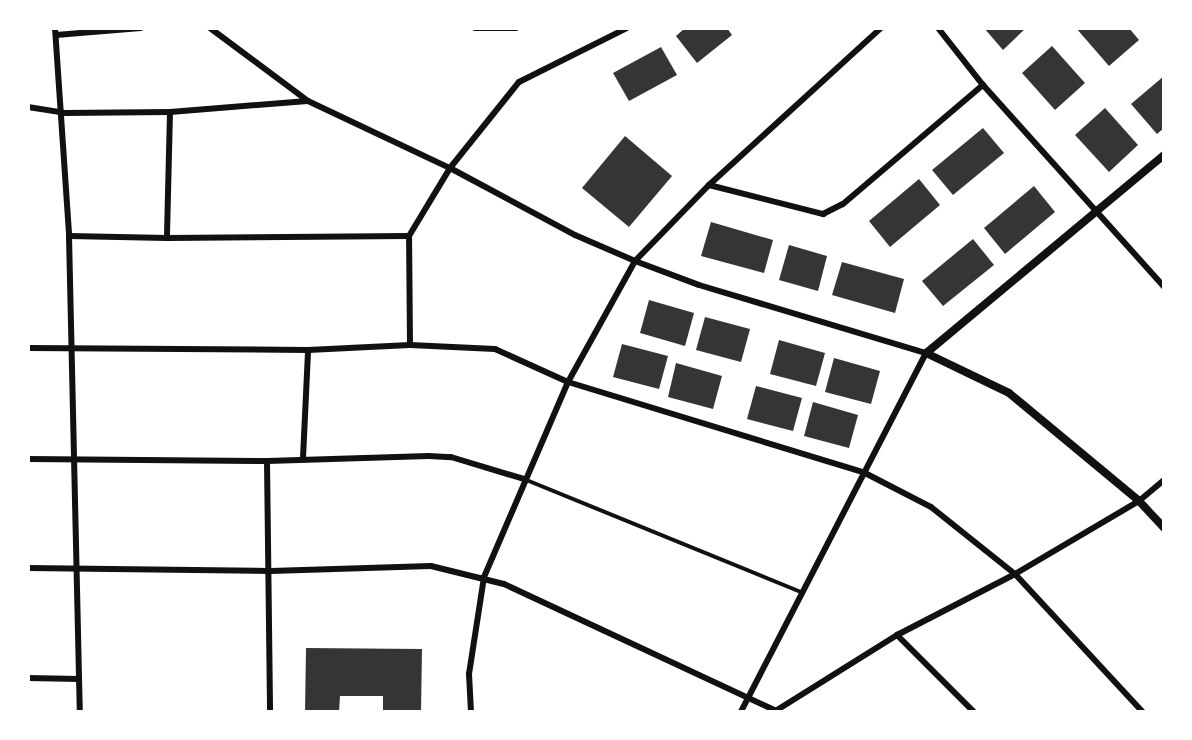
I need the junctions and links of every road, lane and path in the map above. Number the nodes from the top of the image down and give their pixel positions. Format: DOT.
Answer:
graph roads {
  1 [pos="141,28"];
  2 [pos="210,28"];
  3 [pos="475,28"];
  4 [pos="516,28"];
  5 [pos="627,28"];
  6 [pos="881,28"];
  7 [pos="938,28"];
  8 [pos="56,32"];
  9 [pos="983,86"];
  10 [pos="308,101"];
  11 [pos="28,107"];
  12 [pos="170,112"];
  13 [pos="64,114"];
  14 [pos="1164,155"];
  15 [pos="450,168"];
  16 [pos="709,185"];
  17 [pos="1095,212"];
  18 [pos="69,236"];
  19 [pos="410,236"];
  20 [pos="167,238"];
  21 [pos="635,261"];
  22 [pos="1164,286"];
  23 [pos="410,345"];
  24 [pos="28,348"];
  25 [pos="72,350"];
  26 [pos="308,350"];
  27 [pos="926,353"];
  28 [pos="568,382"];
  29 [pos="74,457"];
  30 [pos="303,458"];
  31 [pos="28,459"];
  32 [pos="267,461"];
  33 [pos="864,473"];
  34 [pos="524,479"];
  35 [pos="1164,480"];
  36 [pos="1139,501"];
  37 [pos="1164,528"];
  38 [pos="28,568"];
  39 [pos="76,569"];
  40 [pos="271,571"];
  41 [pos="1015,574"];
  42 [pos="484,577"];
  43 [pos="804,594"];
  44 [pos="897,635"];
  45 [pos="28,678"];
  46 [pos="79,679"];
  47 [pos="751,696"];
  48 [pos="80,711"];
  49 [pos="270,711"];
  50 [pos="471,711"];
  51 [pos="741,711"];
  52 [pos="778,711"];
  53 [pos="974,711"];
  54 [pos="1143,711"];
  1 -- 8 [label="street"];
  2 -- 10 [label="street"];
  3 -- 4 [label="street"];
  5 -- 15 [label="street"];
  6 -- 16 [label="street"];
  7 -- 9 [label="street"];
  8 -- 13 [label="street"];
  9 -- 16 [label="street"];
  9 -- 17 [label="street"];
  10 -- 12 [label="street"];
  10 -- 15 [label="street"];
  11 -- 13 [label="street"];
  12 -- 13 [label="street"];
  12 -- 20 [label="street"];
  13 -- 18 [label="street"];
  14 -- 17 [label="street"];
  15 -- 19 [label="street"];
  15 -- 21 [label="street"];
  16 -- 21 [label="street"];
  17 -- 22 [label="street"];
  17 -- 27 [label="street"];
  18 -- 20 [label="street"];
  18 -- 25 [label="street"];
  19 -- 20 [label="street"];
  19 -- 23 [label="street"];
  21 -- 27 [label="street"];
  21 -- 28 [label="street"];
  23 -- 26 [label="street"];
  23 -- 28 [label="street"];
  24 -- 25 [label="street"];
  25 -- 26 [label="street"];
  25 -- 29 [label="street"];
  26 -- 30 [label="street"];
  27 -- 33 [label="street"];
  27 -- 36 [label="street"];
  28 -- 33 [label="street"];
  28 -- 34 [label="street"];
  29 -- 31 [label="street"];
  29 -- 32 [label="street"];
  29 -- 39 [label="street"];
  30 -- 32 [label="street"];
  30 -- 34 [label="street"];
  32 -- 40 [label="street"];
  33 -- 41 [label="street"];
  33 -- 43 [label="street"];
  34 -- 42 [label="street"];
  34 -- 43 [label="lane"];
  35 -- 36 [label="street"];
  36 -- 37 [label="street"];
  36 -- 41 [label="street"];
  38 -- 39 [label="street"];
  39 -- 40 [label="street"];
  39 -- 46 [label="street"];
  40 -- 42 [label="street"];
  40 -- 49 [label="street"];
  41 -- 44 [label="street"];
  41 -- 54 [label="street"];
  42 -- 47 [label="street"];
  42 -- 50 [label="street"];
  43 -- 47 [label="street"];
  44 -- 52 [label="street"];
  44 -- 53 [label="street"];
  45 -- 46 [label="street"];
  46 -- 48 [label="street"];
  47 -- 51 [label="street"];
  47 -- 52 [label="street"];
}
